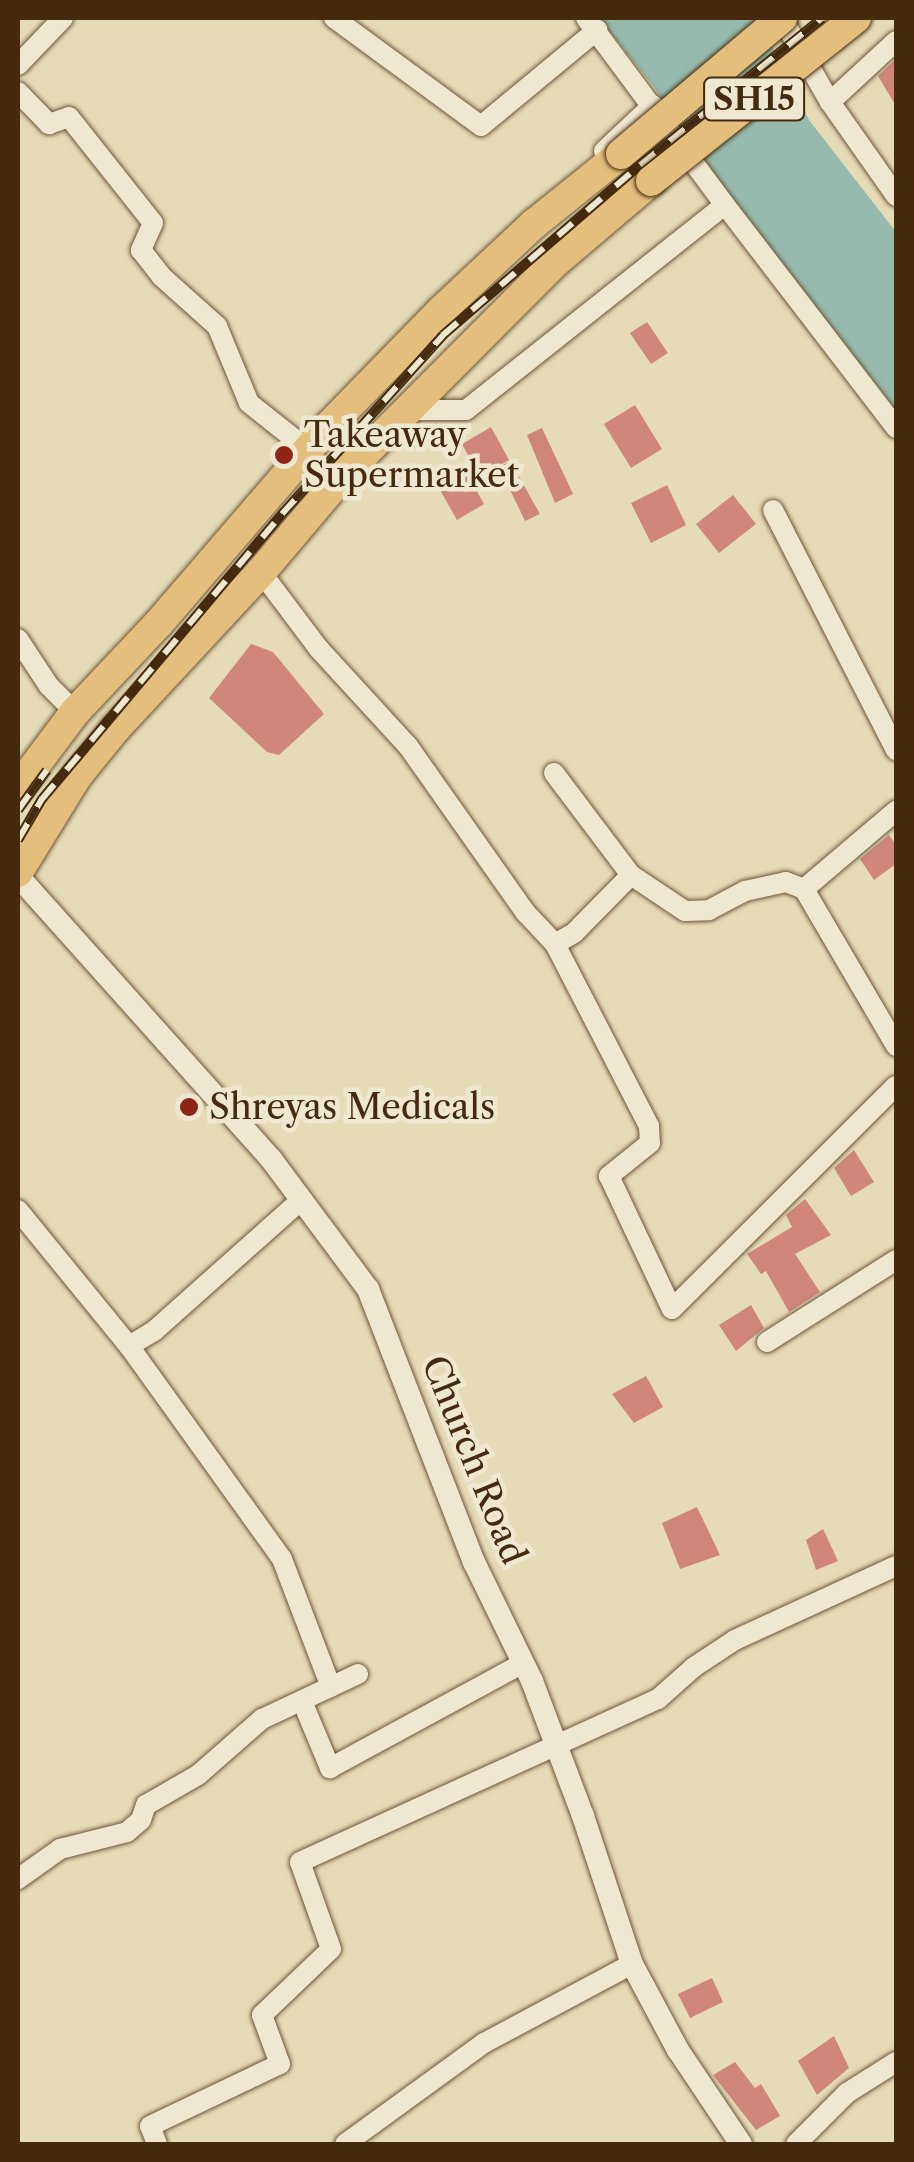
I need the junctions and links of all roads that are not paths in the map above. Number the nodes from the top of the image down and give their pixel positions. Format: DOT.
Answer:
graph roads {
  1 [pos="64,18"];
  2 [pos="334,18"];
  3 [pos="782,18"];
  4 [pos="856,18"];
  5 [pos="592,24"];
  6 [pos="896,41"];
  7 [pos="18,65"];
  8 [pos="18,92"];
  9 [pos="830,102"];
  10 [pos="653,105"];
  11 [pos="896,196"];
  12 [pos="726,205"];
  13 [pos="355,402"];
  14 [pos="405,410"];
  15 [pos="896,428"];
  16 [pos="308,450"];
  17 [pos="773,510"];
  18 [pos="262,572"];
  19 [pos="182,596"];
  20 [pos="212,623"];
  21 [pos="18,639"];
  22 [pos="74,712"];
  23 [pos="896,750"];
  24 [pos="554,773"];
  25 [pos="18,788"];
  26 [pos="893,822"];
  27 [pos="18,874"];
  28 [pos="631,875"];
  29 [pos="804,889"];
  30 [pos="555,944"];
  31 [pos="896,1046"];
  32 [pos="896,1086"];
  33 [pos="301,1200"];
  34 [pos="18,1210"];
  35 [pos="896,1260"];
  36 [pos="768,1342"];
  37 [pos="129,1346"];
  38 [pos="896,1566"];
  39 [pos="523,1663"];
  40 [pos="358,1674"];
  41 [pos="331,1686"];
  42 [pos="302,1701"];
  43 [pos="556,1747"];
  44 [pos="18,1879"];
  45 [pos="632,1964"];
  46 [pos="896,2062"];
  47 [pos="734,2142"];
  48 [pos="157,2144"];
  49 [pos="345,2144"];
  50 [pos="796,2144"];
  1 -- 7 [label="street"];
  2 -- 5 [label="street"];
  3 -- 9 [label="street"];
  3 -- 13 [label="main road, bridge"];
  4 -- 14 [label="main road, SH15, bridge"];
  5 -- 10 [label="street"];
  6 -- 9 [label="street"];
  8 -- 16 [label="street"];
  9 -- 11 [label="street"];
  10 -- 12 [label="street"];
  10 -- 13 [label="street"];
  12 -- 14 [label="street"];
  12 -- 15 [label="street"];
  13 -- 16 [label="main road"];
  14 -- 18 [label="main road, SH15"];
  16 -- 19 [label="main road"];
  17 -- 23 [label="street"];
  18 -- 20 [label="main road, SH15"];
  18 -- 30 [label="street"];
  19 -- 20 [label="main road"];
  19 -- 22 [label="main road"];
  20 -- 27 [label="main road, SH15"];
  21 -- 22 [label="street"];
  22 -- 25 [label="main road"];
  24 -- 28 [label="street"];
  26 -- 29 [label="street"];
  27 -- 33 [label="street, Church Road"];
  28 -- 29 [label="street"];
  28 -- 30 [label="street"];
  29 -- 31 [label="street"];
  30 -- 32 [label="street"];
  33 -- 37 [label="street"];
  33 -- 39 [label="street, Church Road"];
  34 -- 37 [label="street"];
  35 -- 36 [label="street"];
  37 -- 41 [label="street"];
  38 -- 43 [label="street"];
  39 -- 42 [label="street"];
  39 -- 43 [label="street, Church Road"];
  40 -- 41 [label="street"];
  41 -- 42 [label="street"];
  42 -- 44 [label="street"];
  43 -- 45 [label="street, Church Road"];
  43 -- 48 [label="street"];
  45 -- 47 [label="street, Church Road"];
  45 -- 49 [label="street"];
  46 -- 50 [label="street"];
}
